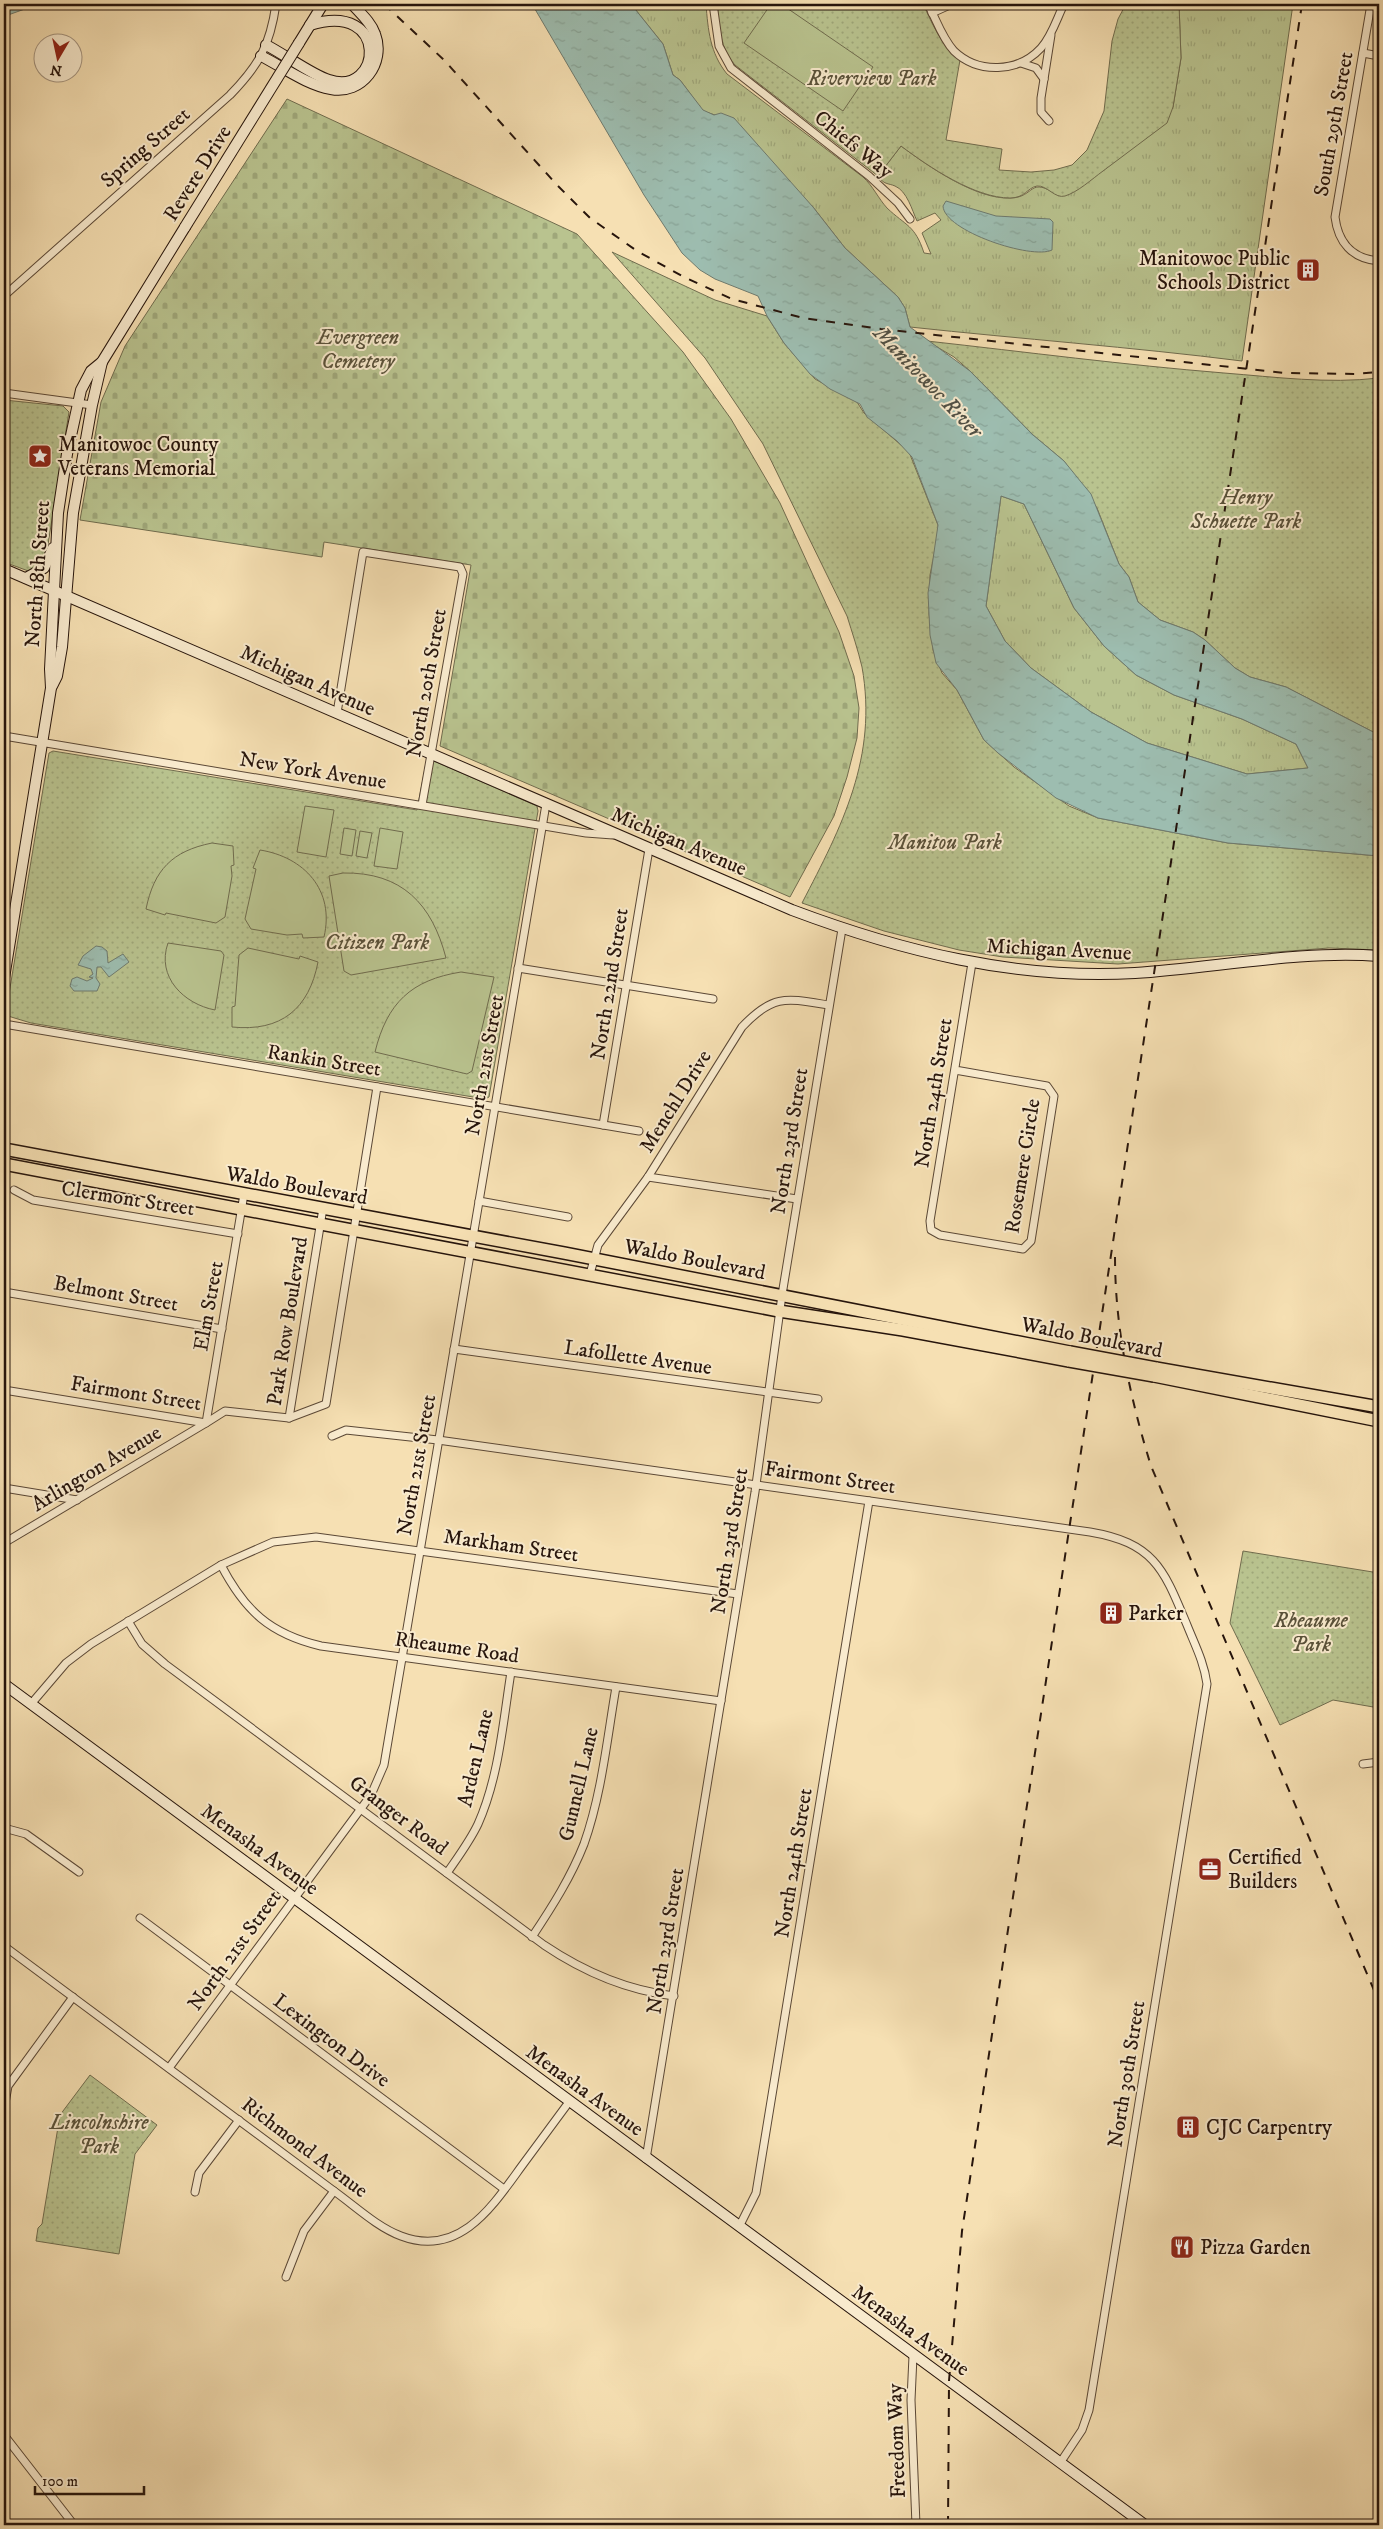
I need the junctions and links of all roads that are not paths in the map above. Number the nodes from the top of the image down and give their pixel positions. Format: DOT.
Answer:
graph roads {
  1 [pos="276,4"];
  2 [pos="323,4"];
  3 [pos="352,4"];
  4 [pos="713,4"];
  5 [pos="928,4"];
  6 [pos="952,4"];
  7 [pos="1064,4"];
  8 [pos="1372,4"];
  9 [pos="932,12"];
  10 [pos="310,25"];
  11 [pos="1052,29"];
  12 [pos="266,45"];
  13 [pos="1363,53"];
  14 [pos="261,56"];
  15 [pos="1379,56"];
  16 [pos="1021,63"];
  17 [pos="1044,79"];
  18 [pos="1048,121"];
  19 [pos="910,219"];
  20 [pos="1379,261"];
  21 [pos="4,296"];
  22 [pos="102,362"];
  23 [pos="4,393"];
  24 [pos="77,403"];
  25 [pos="92,405"];
  26 [pos="57,538"];
  27 [pos="4,569"];
  28 [pos="26,578"];
  29 [pos="54,590"];
  30 [pos="67,596"];
  31 [pos="52,688"];
  32 [pos="337,713"];
  33 [pos="4,736"];
  34 [pos="43,742"];
  35 [pos="432,754"];
  36 [pos="546,804"];
  37 [pos="422,805"];
  38 [pos="542,826"];
  39 [pos="618,835"];
  40 [pos="649,849"];
  41 [pos="8,928"];
  42 [pos="842,929"];
  43 [pos="1379,956"];
  44 [pos="972,963"];
  45 [pos="518,968"];
  46 [pos="4,978"];
  47 [pos="626,986"];
  48 [pos="713,999"];
  49 [pos="828,1005"];
  50 [pos="4,1024"];
  51 [pos="955,1070"];
  52 [pos="377,1087"];
  53 [pos="494,1106"];
  54 [pos="603,1125"];
  55 [pos="639,1131"];
  56 [pos="4,1149"];
  57 [pos="4,1164"];
  58 [pos="648,1177"];
  59 [pos="14,1190"];
  60 [pos="244,1194"];
  61 [pos="797,1199"];
  62 [pos="479,1201"];
  63 [pos="323,1208"];
  64 [pos="242,1209"];
  65 [pos="356,1215"];
  66 [pos="568,1217"];
  67 [pos="321,1223"];
  68 [pos="355,1230"];
  69 [pos="931,1230"];
  70 [pos="238,1234"];
  71 [pos="473,1236"];
  72 [pos="470,1252"];
  73 [pos="593,1259"];
  74 [pos="590,1274"];
  75 [pos="4,1292"];
  76 [pos="782,1295"];
  77 [pos="779,1311"];
  78 [pos="222,1329"];
  79 [pos="454,1349"];
  80 [pos="1069,1357"];
  81 [pos="1155,1372"];
  82 [pos="4,1390"];
  83 [pos="769,1392"];
  84 [pos="818,1399"];
  85 [pos="1379,1408"];
  86 [pos="289,1418"];
  87 [pos="1379,1421"];
  88 [pos="206,1423"];
  89 [pos="332,1436"];
  90 [pos="438,1440"];
  91 [pos="756,1485"];
  92 [pos="4,1488"];
  93 [pos="77,1500"];
  94 [pos="869,1501"];
  95 [pos="4,1543"];
  96 [pos="419,1550"];
  97 [pos="221,1565"];
  98 [pos="738,1594"];
  99 [pos="128,1621"];
  100 [pos="402,1657"];
  101 [pos="510,1672"];
  102 [pos="4,1684"];
  103 [pos="1206,1684"];
  104 [pos="616,1687"];
  105 [pos="721,1701"];
  106 [pos="31,1704"];
  107 [pos="1379,1762"];
  108 [pos="1363,1764"];
  109 [pos="361,1809"];
  110 [pos="4,1828"];
  111 [pos="79,1872"];
  112 [pos="447,1873"];
  113 [pos="295,1898"];
  114 [pos="140,1918"];
  115 [pos="532,1937"];
  116 [pos="4,1946"];
  117 [pos="230,1986"];
  118 [pos="674,1996"];
  119 [pos="72,1997"];
  120 [pos="169,2068"];
  121 [pos="569,2102"];
  122 [pos="4,2109"];
  123 [pos="239,2120"];
  124 [pos="646,2159"];
  125 [pos="504,2189"];
  126 [pos="334,2191"];
  127 [pos="194,2192"];
  128 [pos="739,2227"];
  129 [pos="286,2277"];
  130 [pos="913,2356"];
  131 [pos="4,2435"];
  132 [pos="1060,2463"];
  133 [pos="74,2525"];
  134 [pos="916,2525"];
  135 [pos="1145,2525"];
  1 -- 12 [label="street, Spring Street"];
  2 -- 10 [label="street, Revere Drive"];
  3 -- 14 [label="street"];
  4 -- 19 [label="street, Chiefs Way"];
  5 -- 9 [label="street"];
  6 -- 9 [label="street"];
  7 -- 11 [label="street"];
  8 -- 13 [label="street, South 29th Street"];
  9 -- 16 [label="street"];
  10 -- 12 [label="street"];
  10 -- 22 [label="street, Revere Drive, bridge"];
  11 -- 16 [label="street"];
  11 -- 17 [label="street"];
  12 -- 14 [label="street, Spring Street"];
  13 -- 15 [label="street"];
  13 -- 20 [label="street, South 29th Street"];
  14 -- 21 [label="street, Spring Street"];
  16 -- 17 [label="street"];
  17 -- 18 [label="street"];
  22 -- 24 [label="street, Revere Drive"];
  22 -- 25 [label="street, Revere Drive"];
  23 -- 24 [label="street"];
  24 -- 25 [label="street"];
  24 -- 26 [label="street, North 18th Street"];
  25 -- 30 [label="street, North 18th Street"];
  26 -- 28 [label="street"];
  26 -- 29 [label="street, North 18th Street"];
  27 -- 28 [label="street, Michigan Avenue"];
  28 -- 29 [label="street, Michigan Avenue"];
  29 -- 30 [label="street, Michigan Avenue"];
  29 -- 31 [label="street, North 18th Street"];
  30 -- 31 [label="street, North 18th Street"];
  30 -- 32 [label="street, Michigan Avenue"];
  31 -- 34 [label="street, North 18th Street"];
  32 -- 35 [label="street, Michigan Avenue"];
  32 -- 35 [label="street, North 20th Street"];
  33 -- 34 [label="street, New York Avenue"];
  34 -- 37 [label="street, New York Avenue"];
  34 -- 41 [label="street, North 18th Street"];
  35 -- 36 [label="street, Michigan Avenue"];
  35 -- 37 [label="street, North 20th Street"];
  36 -- 38 [label="street, North 21st Street"];
  36 -- 39 [label="street, Michigan Avenue"];
  37 -- 38 [label="street, New York Avenue"];
  38 -- 39 [label="street, New York Avenue"];
  38 -- 45 [label="street, North 21st Street"];
  39 -- 40 [label="street, Michigan Avenue"];
  40 -- 42 [label="street, Michigan Avenue"];
  40 -- 47 [label="street, North 22nd Street"];
  41 -- 46 [label="street, North 18th Street"];
  42 -- 44 [label="street, Michigan Avenue"];
  42 -- 49 [label="street, North 23rd Street"];
  43 -- 44 [label="street, Michigan Avenue"];
  44 -- 51 [label="street, North 24th Street"];
  45 -- 47 [label="street"];
  45 -- 53 [label="street, North 21st Street"];
  47 -- 48 [label="street"];
  47 -- 54 [label="street, North 22nd Street"];
  49 -- 58 [label="street, Menchl Drive"];
  49 -- 61 [label="street, North 23rd Street"];
  50 -- 52 [label="street, Rankin Street"];
  51 -- 69 [label="street, North 24th Street"];
  51 -- 69 [label="street, Rosemere Circle"];
  52 -- 53 [label="street, Rankin Street"];
  52 -- 65 [label="street"];
  53 -- 54 [label="street, Rankin Street"];
  53 -- 62 [label="street, North 21st Street"];
  54 -- 55 [label="street, Rankin Street"];
  56 -- 60 [label="main road, Waldo Boulevard"];
  57 -- 64 [label="main road, Waldo Boulevard"];
  58 -- 61 [label="street"];
  58 -- 73 [label="street, Menchl Drive"];
  59 -- 70 [label="street, Clermont Street"];
  60 -- 63 [label="main road, Waldo Boulevard"];
  60 -- 64 [label="street, Elm Street"];
  61 -- 76 [label="street, North 23rd Street"];
  62 -- 66 [label="street"];
  62 -- 71 [label="street, North 21st Street"];
  63 -- 65 [label="main road, Waldo Boulevard"];
  63 -- 67 [label="street, Park Row Boulevard"];
  64 -- 67 [label="main road, Waldo Boulevard"];
  64 -- 70 [label="street, Elm Street"];
  65 -- 68 [label="street, Park Row Boulevard"];
  65 -- 71 [label="main road, Waldo Boulevard"];
  67 -- 68 [label="main road, Waldo Boulevard"];
  67 -- 86 [label="street, Park Row Boulevard"];
  68 -- 72 [label="main road, Waldo Boulevard"];
  68 -- 86 [label="street, Park Row Boulevard"];
  70 -- 78 [label="street, Elm Street"];
  71 -- 72 [label="street, North 21st Street"];
  71 -- 73 [label="main road, Waldo Boulevard"];
  72 -- 74 [label="main road, Waldo Boulevard"];
  72 -- 79 [label="street, North 21st Street"];
  73 -- 74 [label="street, Menchl Drive"];
  73 -- 76 [label="main road, Waldo Boulevard"];
  74 -- 77 [label="main road, Waldo Boulevard"];
  75 -- 78 [label="street, Belmont Street"];
  76 -- 77 [label="street, North 23rd Street"];
  76 -- 80 [label="main road, Waldo Boulevard"];
  77 -- 80 [label="main road, Waldo Boulevard"];
  77 -- 83 [label="street, North 23rd Street"];
  78 -- 88 [label="street, Elm Street"];
  79 -- 83 [label="street, Lafollette Avenue"];
  79 -- 90 [label="street, North 21st Street"];
  80 -- 81 [label="main road, Waldo Boulevard, bridge"];
  81 -- 85 [label="main road, Waldo Boulevard"];
  81 -- 87 [label="main road, Waldo Boulevard"];
  82 -- 88 [label="street, Fairmont Street"];
  83 -- 84 [label="street, Lafollette Avenue"];
  83 -- 91 [label="street, North 23rd Street"];
  86 -- 88 [label="street, Fairmont Street"];
  88 -- 93 [label="street, Arlington Avenue"];
  89 -- 90 [label="street, Fairmont Street"];
  90 -- 91 [label="street, Fairmont Street"];
  90 -- 96 [label="street, North 21st Street"];
  91 -- 94 [label="street, Fairmont Street"];
  91 -- 98 [label="street, North 23rd Street"];
  92 -- 93 [label="street"];
  93 -- 95 [label="street, Arlington Avenue"];
  94 -- 103 [label="street, Fairmont Street"];
  94 -- 128 [label="street, North 24th Street"];
  96 -- 97 [label="street, Markham Street"];
  96 -- 98 [label="street, Markham Street"];
  96 -- 100 [label="street, North 21st Street"];
  97 -- 99 [label="street, Markham Street"];
  97 -- 100 [label="street, Rheaume Road"];
  98 -- 105 [label="street, North 23rd Street"];
  99 -- 106 [label="street, Markham Street"];
  99 -- 109 [label="street, Granger Road"];
  100 -- 101 [label="street, Rheaume Road"];
  100 -- 109 [label="street, North 21st Street"];
  101 -- 104 [label="street, Rheaume Road"];
  101 -- 112 [label="street, Arden Lane"];
  102 -- 106 [label="street, Menasha Avenue"];
  103 -- 132 [label="street, North 30th Street"];
  104 -- 105 [label="street, Rheaume Road"];
  104 -- 115 [label="street, Gunnell Lane"];
  105 -- 118 [label="street, North 23rd Street"];
  106 -- 113 [label="street, Menasha Avenue"];
  107 -- 108 [label="street"];
  109 -- 112 [label="street, Granger Road"];
  109 -- 113 [label="street, North 21st Street"];
  110 -- 111 [label="street"];
  112 -- 115 [label="street, Granger Road"];
  113 -- 117 [label="street, North 21st Street"];
  113 -- 121 [label="street, Menasha Avenue"];
  114 -- 117 [label="street, Lexington Drive"];
  115 -- 118 [label="street, Granger Road"];
  116 -- 119 [label="street, Richmond Avenue"];
  117 -- 120 [label="street, North 21st Street"];
  117 -- 125 [label="street, Lexington Drive"];
  118 -- 124 [label="street, North 23rd Street"];
  119 -- 120 [label="street, Richmond Avenue"];
  119 -- 122 [label="street"];
  120 -- 123 [label="street, Richmond Avenue"];
  121 -- 124 [label="street, Menasha Avenue"];
  121 -- 125 [label="street, Richmond Avenue"];
  123 -- 126 [label="street, Richmond Avenue"];
  123 -- 127 [label="street"];
  124 -- 128 [label="street, Menasha Avenue"];
  125 -- 126 [label="street, Richmond Avenue"];
  126 -- 129 [label="street"];
  128 -- 130 [label="street, Menasha Avenue"];
  130 -- 132 [label="street, Menasha Avenue"];
  130 -- 134 [label="street, Freedom Way"];
  131 -- 133 [label="street"];
  132 -- 135 [label="street, Menasha Avenue"];
}
